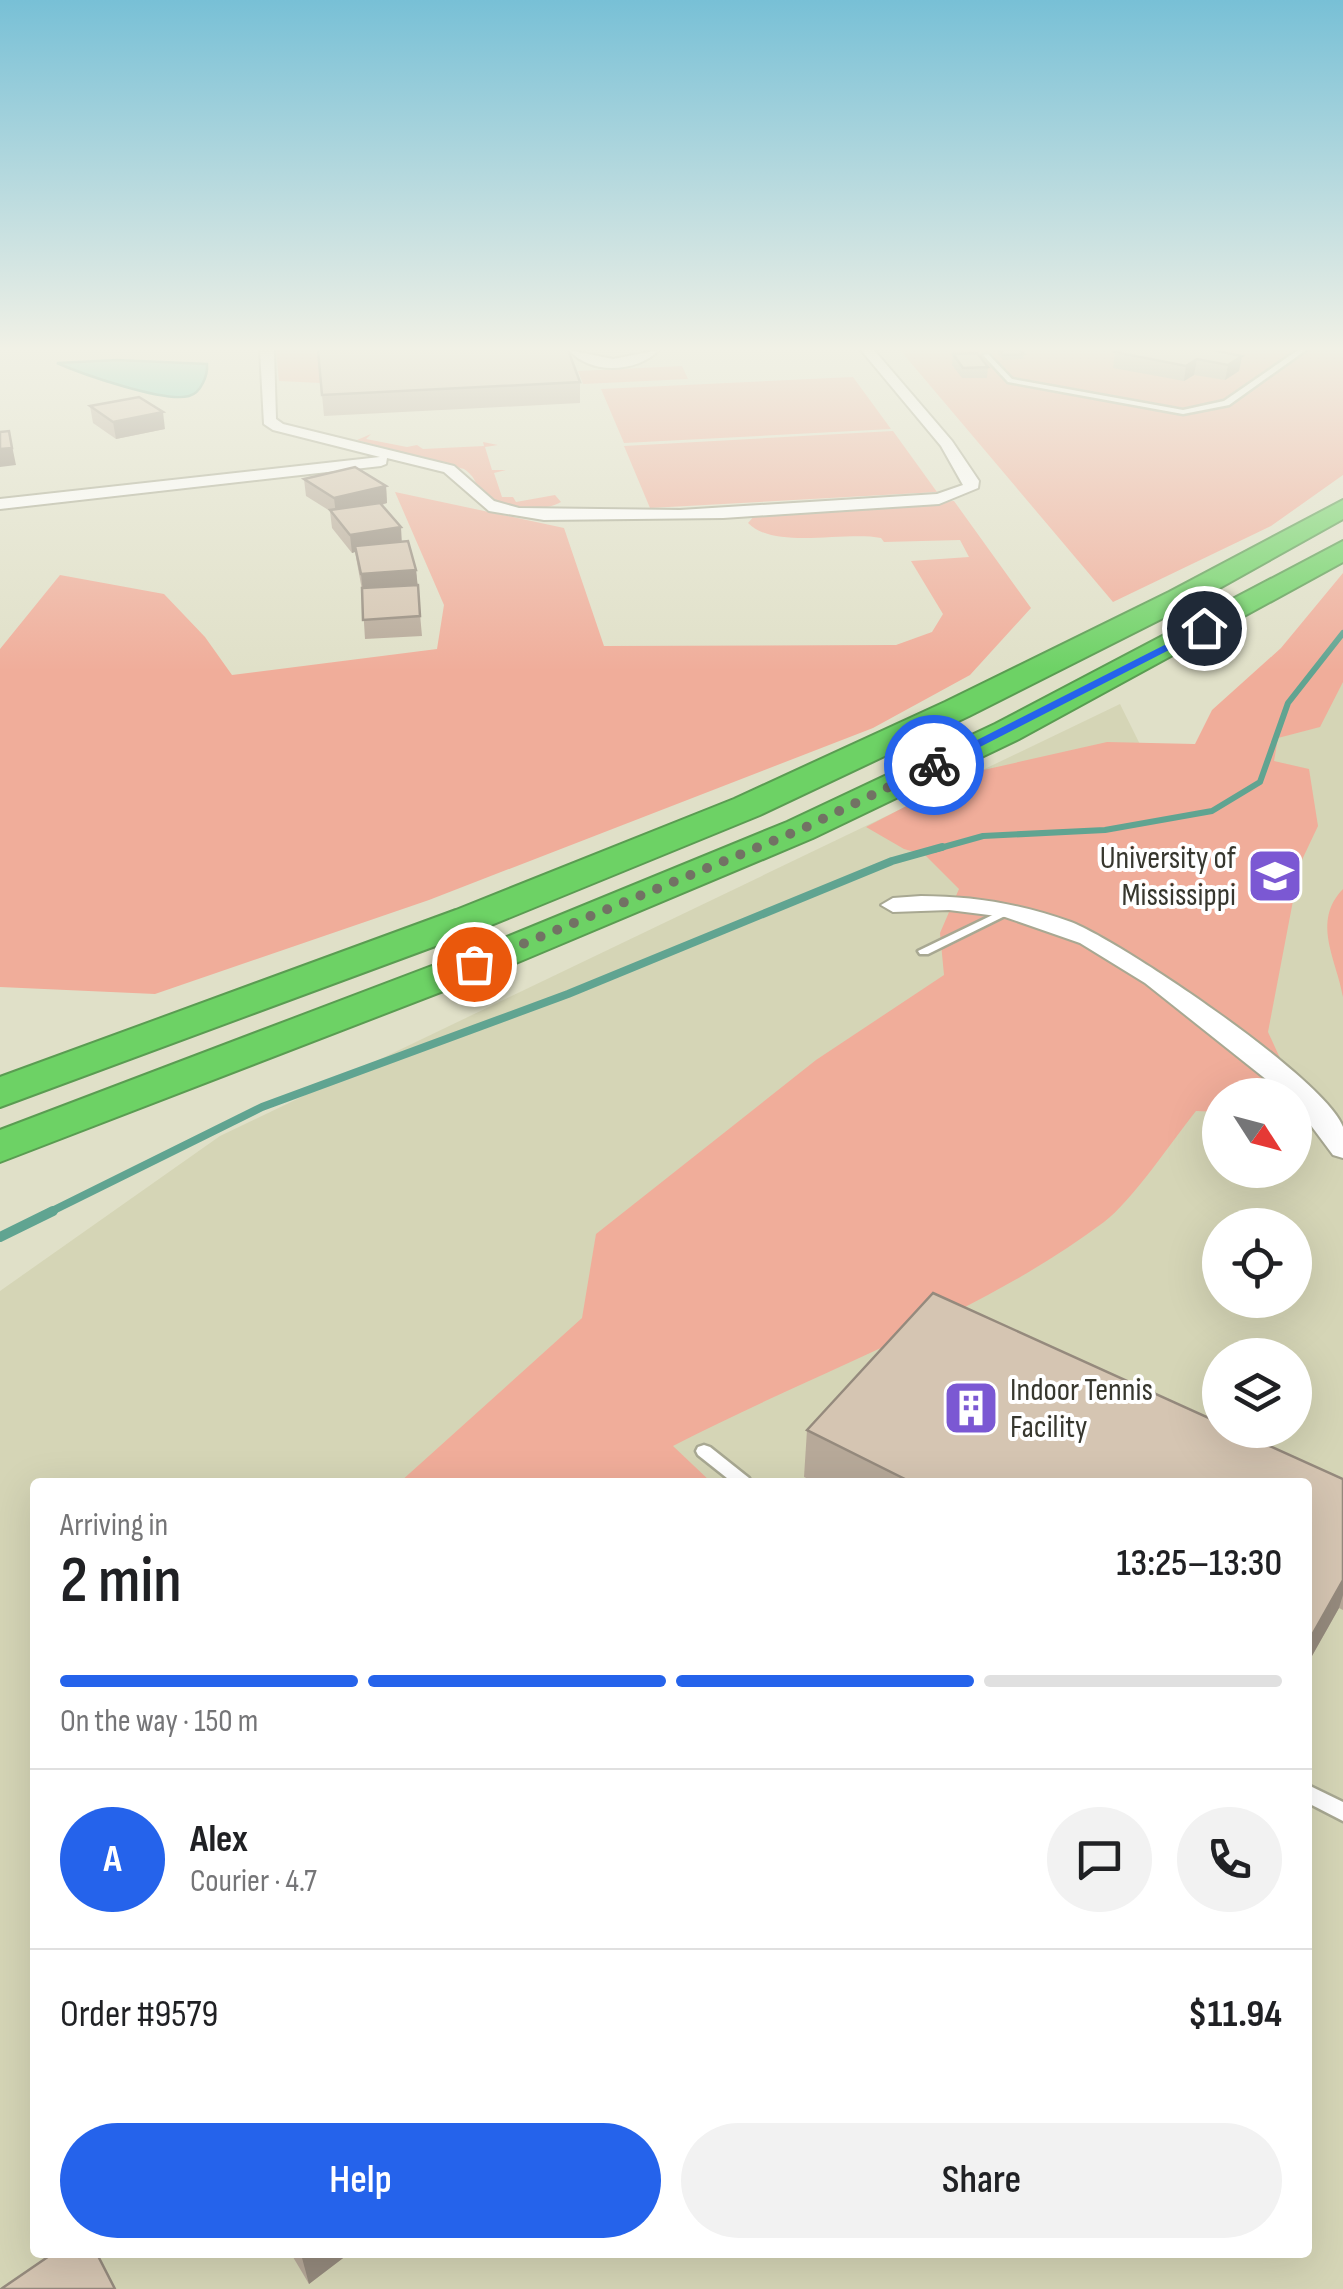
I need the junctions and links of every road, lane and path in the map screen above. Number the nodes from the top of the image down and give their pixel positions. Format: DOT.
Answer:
graph roads {
  1 [pos="391,457"];
  2 [pos="955,457"];
  3 [pos="400,459"];
  4 [pos="0,504"];
  5 [pos="1343,508"];
  6 [pos="1343,550"];
  7 [pos="893,905"];
  8 [pos="1007,912"];
  9 [pos="924,951"];
  10 [pos="0,1093"];
  11 [pos="0,1147"];
  12 [pos="1343,1149"];
  13 [pos="704,1451"];
  14 [pos="738,1478"];
  15 [pos="1312,1796"];
  16 [pos="1343,1812"];
  1 -- 3 [label="street"];
  2 -- 3 [label="street"];
  3 -- 4 [label="street"];
  5 -- 10 [label="highway"];
  6 -- 11 [label="highway"];
  7 -- 8 [label="street"];
  8 -- 9 [label="lane"];
  8 -- 12 [label="street"];
  13 -- 14 [label="lane"];
  15 -- 16 [label="lane"];
}
